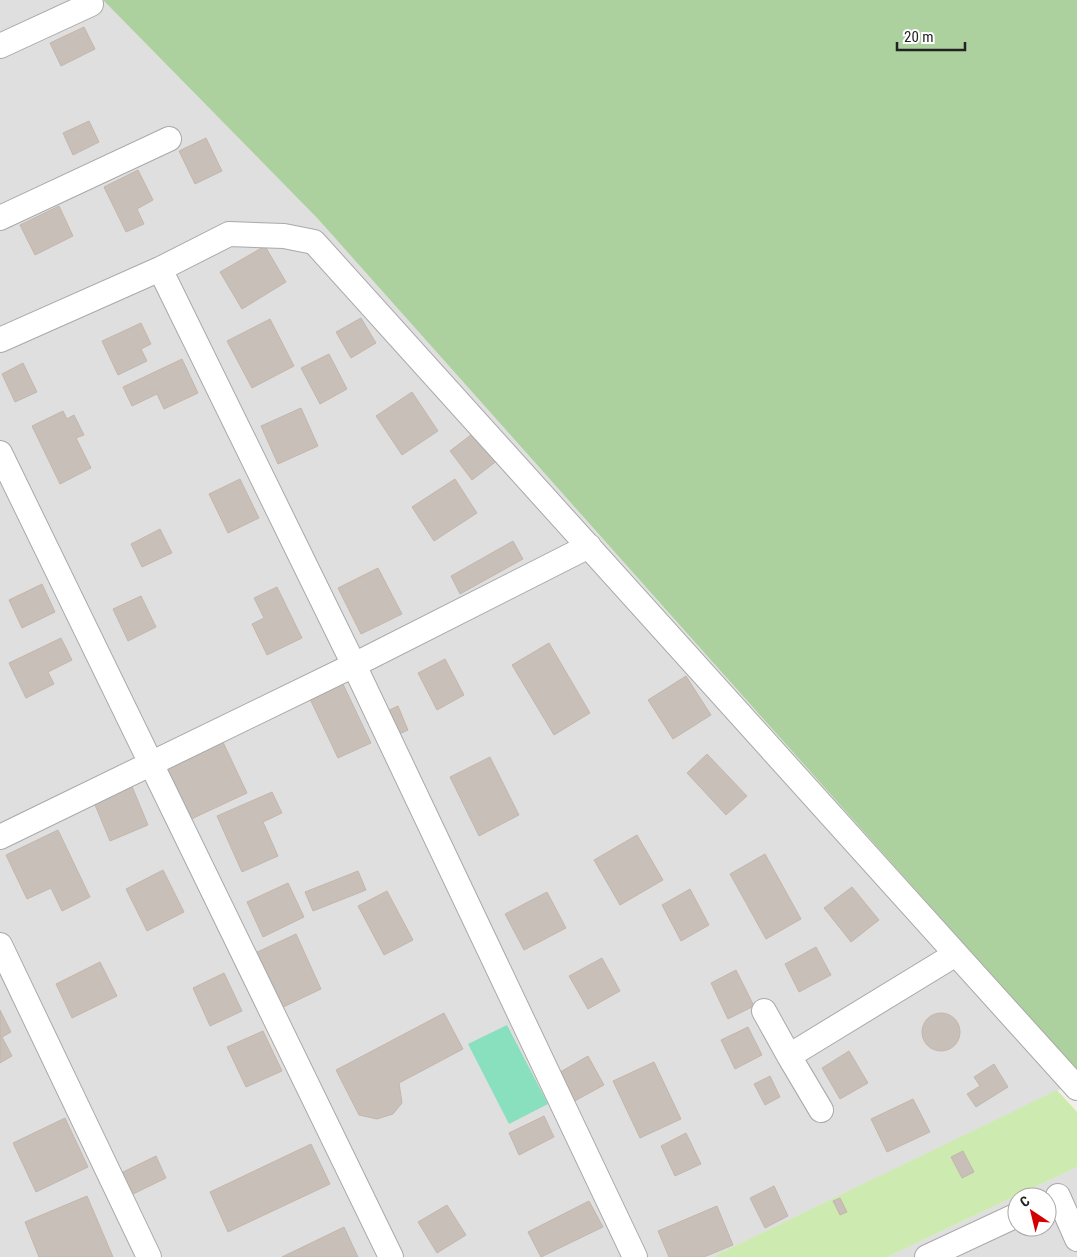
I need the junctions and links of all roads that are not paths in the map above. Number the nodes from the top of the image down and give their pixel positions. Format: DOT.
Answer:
graph roads {
  1 [pos="91,4"];
  2 [pos="0,46"];
  3 [pos="169,139"];
  4 [pos="0,218"];
  5 [pos="160,269"];
  6 [pos="0,340"];
  7 [pos="0,453"];
  8 [pos="589,546"];
  9 [pos="354,664"];
  10 [pos="151,763"];
  11 [pos="0,837"];
  12 [pos="0,945"];
  13 [pos="956,954"];
  14 [pos="764,1011"];
  15 [pos="789,1056"];
  16 [pos="1077,1088"];
  17 [pos="821,1110"];
  18 [pos="1061,1194"];
  19 [pos="1007,1220"];
  20 [pos="1077,1239"];
  21 [pos="149,1257"];
  22 [pos="391,1257"];
  23 [pos="636,1257"];
  24 [pos="927,1257"];
  1 -- 2 [label="street"];
  3 -- 4 [label="street"];
  5 -- 6 [label="street"];
  5 -- 8 [label="street"];
  5 -- 9 [label="street"];
  7 -- 10 [label="street"];
  8 -- 9 [label="street"];
  8 -- 13 [label="street"];
  9 -- 10 [label="street"];
  9 -- 23 [label="street"];
  10 -- 11 [label="street"];
  10 -- 22 [label="street"];
  12 -- 21 [label="street"];
  13 -- 15 [label="street"];
  13 -- 16 [label="street"];
  14 -- 15 [label="street"];
  15 -- 17 [label="street"];
  18 -- 20 [label="street"];
  19 -- 24 [label="street"];
}
